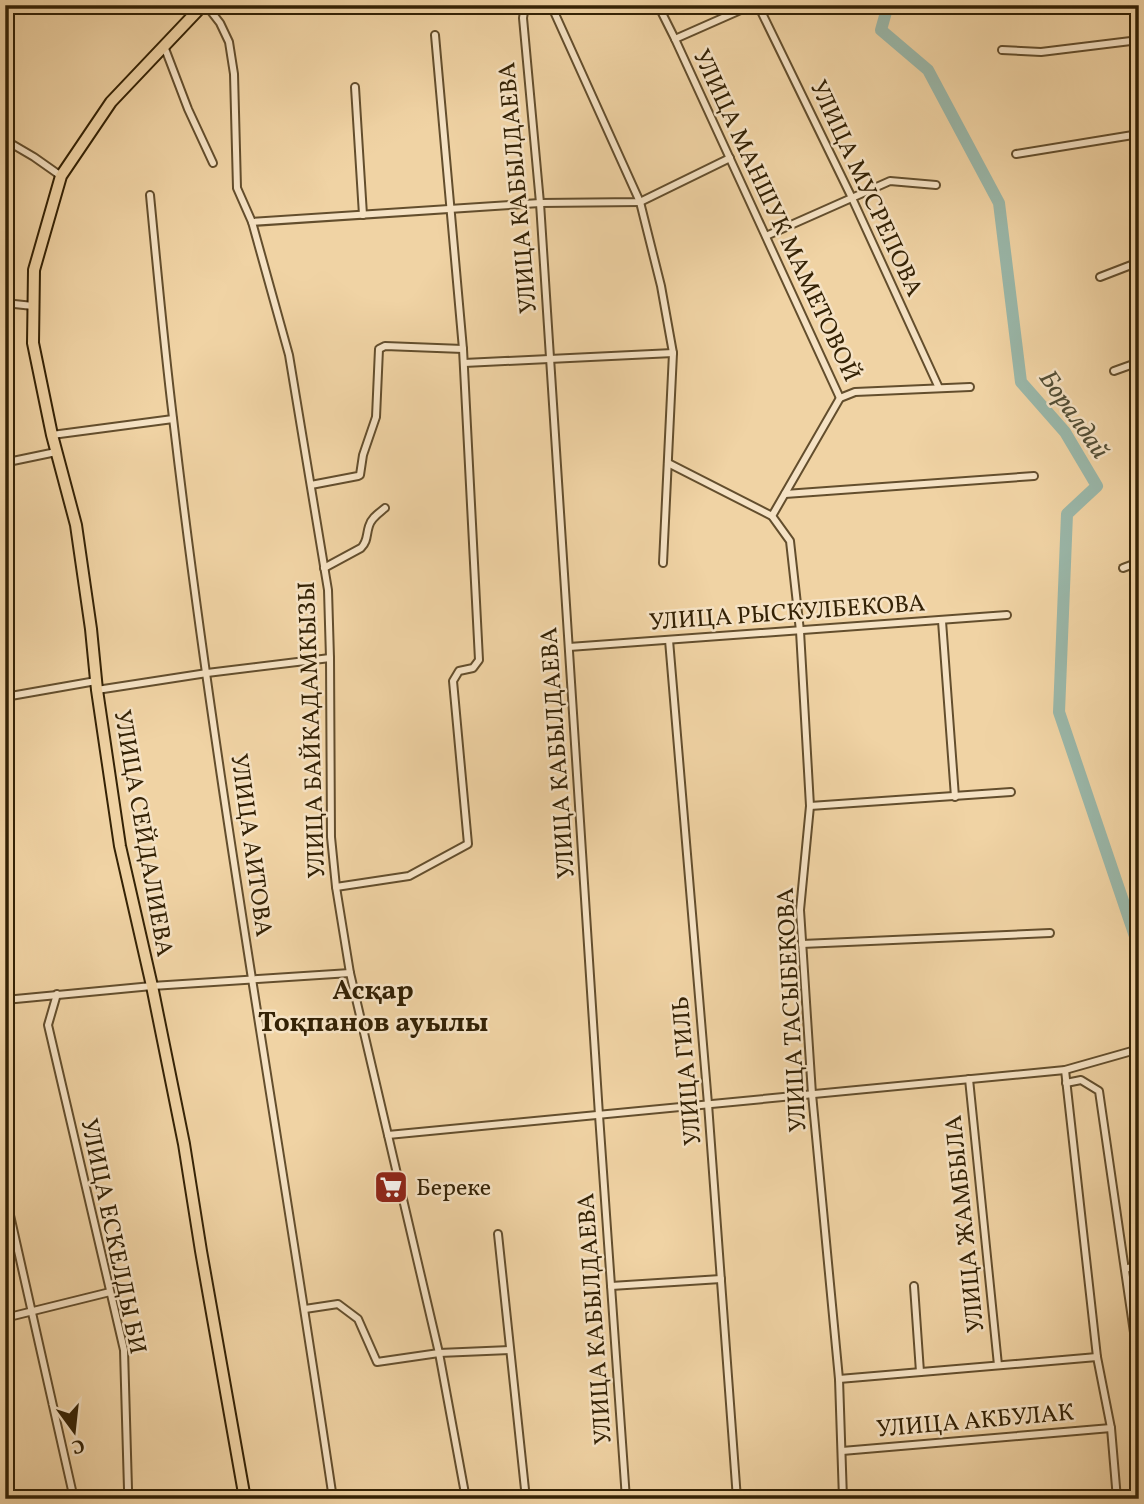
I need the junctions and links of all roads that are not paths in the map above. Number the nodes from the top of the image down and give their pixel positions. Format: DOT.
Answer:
graph roads {
  1 [pos="205,5"];
  2 [pos="525,5"];
  3 [pos="551,5"];
  4 [pos="658,5"];
  5 [pos="752,5"];
  6 [pos="758,5"];
  7 [pos="435,35"];
  8 [pos="675,39"];
  9 [pos="1139,40"];
  10 [pos="164,46"];
  11 [pos="1002,50"];
  12 [pos="355,87"];
  13 [pos="1139,134"];
  14 [pos="5,140"];
  15 [pos="1016,154"];
  16 [pos="730,158"];
  17 [pos="213,163"];
  18 [pos="61,177"];
  19 [pos="936,185"];
  20 [pos="149,195"];
  21 [pos="852,198"];
  22 [pos="640,202"];
  23 [pos="540,203"];
  24 [pos="452,208"];
  25 [pos="363,215"];
  26 [pos="252,222"];
  27 [pos="766,236"];
  28 [pos="1139,262"];
  29 [pos="1100,277"];
  30 [pos="5,303"];
  31 [pos="33,306"];
  32 [pos="463,349"];
  33 [pos="673,353"];
  34 [pos="549,359"];
  35 [pos="1139,362"];
  36 [pos="464,363"];
  37 [pos="1114,372"];
  38 [pos="970,387"];
  39 [pos="939,388"];
  40 [pos="840,398"];
  41 [pos="173,419"];
  42 [pos="52,435"];
  43 [pos="57,452"];
  44 [pos="668,463"];
  45 [pos="5,464"];
  46 [pos="1034,476"];
  47 [pos="311,485"];
  48 [pos="785,494"];
  49 [pos="385,508"];
  50 [pos="772,516"];
  51 [pos="1139,562"];
  52 [pos="663,563"];
  53 [pos="324,568"];
  54 [pos="1123,568"];
  55 [pos="1007,615"];
  56 [pos="942,621"];
  57 [pos="800,631"];
  58 [pos="669,640"];
  59 [pos="569,647"];
  60 [pos="330,658"];
  61 [pos="207,673"];
  62 [pos="97,685"];
  63 [pos="5,697"];
  64 [pos="1011,792"];
  65 [pos="955,797"];
  66 [pos="810,806"];
  67 [pos="336,887"];
  68 [pos="1050,933"];
  69 [pos="802,944"];
  70 [pos="350,972"];
  71 [pos="252,980"];
  72 [pos="152,986"];
  73 [pos="57,994"];
  74 [pos="5,1000"];
  75 [pos="1139,1049"];
  76 [pos="1065,1070"];
  77 [pos="969,1079"];
  78 [pos="1066,1083"];
  79 [pos="812,1094"];
  80 [pos="708,1104"];
  81 [pos="599,1115"];
  82 [pos="388,1135"];
  83 [pos="5,1194"];
  84 [pos="498,1234"];
  85 [pos="1139,1265"];
  86 [pos="1125,1269"];
  87 [pos="721,1279"];
  88 [pos="611,1286"];
  89 [pos="914,1286"];
  90 [pos="110,1292"];
  91 [pos="305,1309"];
  92 [pos="31,1312"];
  93 [pos="5,1318"];
  94 [pos="1137,1340"];
  95 [pos="510,1350"];
  96 [pos="439,1353"];
  97 [pos="1097,1357"];
  98 [pos="998,1365"];
  99 [pos="1139,1367"];
  100 [pos="920,1372"];
  101 [pos="839,1380"];
  102 [pos="1111,1428"];
  103 [pos="842,1451"];
  104 [pos="128,1489"];
  105 [pos="1139,1494"];
  106 [pos="1117,1497"];
  107 [pos="74,1499"];
  108 [pos="245,1499"];
  109 [pos="333,1499"];
  110 [pos="466,1499"];
  111 [pos="526,1499"];
  112 [pos="626,1499"];
  113 [pos="737,1499"];
  114 [pos="844,1499"];
  115 [pos="1091,1499"];
  1 -- 10 [label="main road, УЛИЦА СЕЙДАЛИЕВА"];
  1 -- 26 [label="street, УЛИЦА БАЙКАДАМКЫЗЫ"];
  2 -- 23 [label="street, УЛИЦА КАБЫЛДАЕВА"];
  3 -- 22 [label="street"];
  4 -- 8 [label="street, УЛИЦА МАНШУК МАМЕТОВОЙ"];
  5 -- 8 [label="street"];
  6 -- 21 [label="street, УЛИЦА МУСРЕПОВА"];
  7 -- 24 [label="street"];
  8 -- 16 [label="street, УЛИЦА МАНШУК МАМЕТОВОЙ"];
  9 -- 11 [label="street"];
  10 -- 17 [label="street"];
  10 -- 18 [label="main road, УЛИЦА СЕЙДАЛИЕВА"];
  12 -- 25 [label="street"];
  13 -- 15 [label="street"];
  14 -- 18 [label="street"];
  16 -- 22 [label="street"];
  16 -- 27 [label="street, УЛИЦА МАНШУК МАМЕТОВОЙ"];
  18 -- 31 [label="main road, УЛИЦА СЕЙДАЛИЕВА"];
  19 -- 21 [label="street"];
  20 -- 41 [label="street, УЛИЦА АИТОВА"];
  21 -- 27 [label="street"];
  21 -- 39 [label="street, УЛИЦА МУСРЕПОВА"];
  22 -- 23 [label="street"];
  22 -- 33 [label="street"];
  23 -- 24 [label="street"];
  23 -- 34 [label="street, УЛИЦА КАБЫЛДАЕВА"];
  24 -- 25 [label="street"];
  24 -- 32 [label="street"];
  25 -- 26 [label="street"];
  26 -- 47 [label="street, УЛИЦА БАЙКАДАМКЫЗЫ"];
  27 -- 40 [label="street, УЛИЦА МАНШУК МАМЕТОВОЙ"];
  28 -- 29 [label="street"];
  30 -- 31 [label="street"];
  31 -- 42 [label="main road, УЛИЦА СЕЙДАЛИЕВА"];
  32 -- 36 [label="street"];
  32 -- 47 [label="street"];
  33 -- 34 [label="street"];
  33 -- 44 [label="street"];
  34 -- 36 [label="street"];
  34 -- 59 [label="street, УЛИЦА КАБЫЛДАЕВА"];
  35 -- 37 [label="street"];
  36 -- 67 [label="street"];
  38 -- 39 [label="street"];
  39 -- 40 [label="street"];
  40 -- 48 [label="street, УЛИЦА МАНШУК МАМЕТОВОЙ"];
  41 -- 42 [label="street"];
  41 -- 61 [label="street, УЛИЦА АИТОВА"];
  42 -- 43 [label="main road, УЛИЦА СЕЙДАЛИЕВА"];
  43 -- 45 [label="street"];
  43 -- 62 [label="main road, УЛИЦА СЕЙДАЛИЕВА"];
  44 -- 50 [label="street"];
  44 -- 52 [label="street"];
  46 -- 48 [label="street"];
  47 -- 53 [label="street, УЛИЦА БАЙКАДАМКЫЗЫ"];
  48 -- 50 [label="street, УЛИЦА МАНШУК МАМЕТОВОЙ"];
  49 -- 53 [label="street"];
  50 -- 57 [label="street, УЛИЦА ТАСЫБЕКОВА"];
  51 -- 54 [label="street"];
  53 -- 60 [label="street, УЛИЦА БАЙКАДАМКЫЗЫ"];
  55 -- 56 [label="street, УЛИЦА РЫСКУЛБЕКОВА"];
  56 -- 57 [label="street, УЛИЦА РЫСКУЛБЕКОВА"];
  56 -- 65 [label="street"];
  57 -- 58 [label="street, УЛИЦА РЫСКУЛБЕКОВА"];
  57 -- 66 [label="street, УЛИЦА ТАСЫБЕКОВА"];
  58 -- 59 [label="street, УЛИЦА РЫСКУЛБЕКОВА"];
  58 -- 80 [label="street, УЛИЦА ГИЛЬ"];
  59 -- 81 [label="street, УЛИЦА КАБЫЛДАЕВА"];
  60 -- 61 [label="street"];
  60 -- 67 [label="street, УЛИЦА БАЙКАДАМКЫЗЫ"];
  61 -- 62 [label="street"];
  61 -- 71 [label="street, УЛИЦА АИТОВА"];
  62 -- 63 [label="street"];
  62 -- 72 [label="main road, УЛИЦА СЕЙДАЛИЕВА"];
  64 -- 65 [label="street"];
  65 -- 66 [label="street"];
  66 -- 69 [label="street, УЛИЦА ТАСЫБЕКОВА"];
  67 -- 70 [label="street, УЛИЦА БАЙКАДАМКЫЗЫ"];
  68 -- 69 [label="street"];
  69 -- 79 [label="street, УЛИЦА ТАСЫБЕКОВА"];
  70 -- 71 [label="street"];
  70 -- 82 [label="street, УЛИЦА БАЙКАДАМКЫЗЫ"];
  71 -- 72 [label="street"];
  71 -- 91 [label="street, УЛИЦА АИТОВА"];
  72 -- 73 [label="street"];
  72 -- 108 [label="main road, УЛИЦА СЕЙДАЛИЕВА"];
  73 -- 74 [label="street"];
  73 -- 90 [label="street, УЛИЦА ЕСКЕЛДЫ БИ"];
  75 -- 76 [label="street"];
  76 -- 77 [label="street"];
  76 -- 78 [label="street"];
  77 -- 79 [label="street"];
  77 -- 98 [label="street, УЛИЦА ЖАМБЫЛА"];
  78 -- 86 [label="street"];
  78 -- 97 [label="street"];
  79 -- 80 [label="street"];
  79 -- 101 [label="street, УЛИЦА ТАСЫБЕКОВА"];
  80 -- 81 [label="street"];
  80 -- 87 [label="street, УЛИЦА ГИЛЬ"];
  81 -- 82 [label="street"];
  81 -- 88 [label="street, УЛИЦА КАБЫЛДАЕВА"];
  82 -- 96 [label="street, УЛИЦА БАЙКАДАМКЫЗЫ"];
  83 -- 92 [label="street"];
  84 -- 95 [label="street"];
  85 -- 86 [label="street"];
  86 -- 94 [label="street"];
  87 -- 88 [label="street"];
  87 -- 113 [label="street, УЛИЦА ГИЛЬ"];
  88 -- 112 [label="street, УЛИЦА КАБЫЛДАЕВА"];
  89 -- 100 [label="street"];
  90 -- 92 [label="street"];
  90 -- 104 [label="street, УЛИЦА ЕСКЕЛДЫ БИ"];
  91 -- 96 [label="street"];
  91 -- 109 [label="street, УЛИЦА АИТОВА"];
  92 -- 93 [label="street"];
  92 -- 107 [label="street"];
  94 -- 99 [label="street"];
  95 -- 96 [label="street"];
  95 -- 111 [label="street"];
  96 -- 110 [label="street, УЛИЦА БАЙКАДАМКЫЗЫ"];
  97 -- 98 [label="street"];
  97 -- 102 [label="street"];
  98 -- 100 [label="street"];
  100 -- 101 [label="street"];
  101 -- 103 [label="street, УЛИЦА ТАСЫБЕКОВА"];
  102 -- 103 [label="street, УЛИЦА АКБУЛАК"];
  102 -- 106 [label="street"];
  103 -- 114 [label="street, УЛИЦА ТАСЫБЕКОВА"];
  105 -- 106 [label="street"];
  106 -- 115 [label="street"];
}
